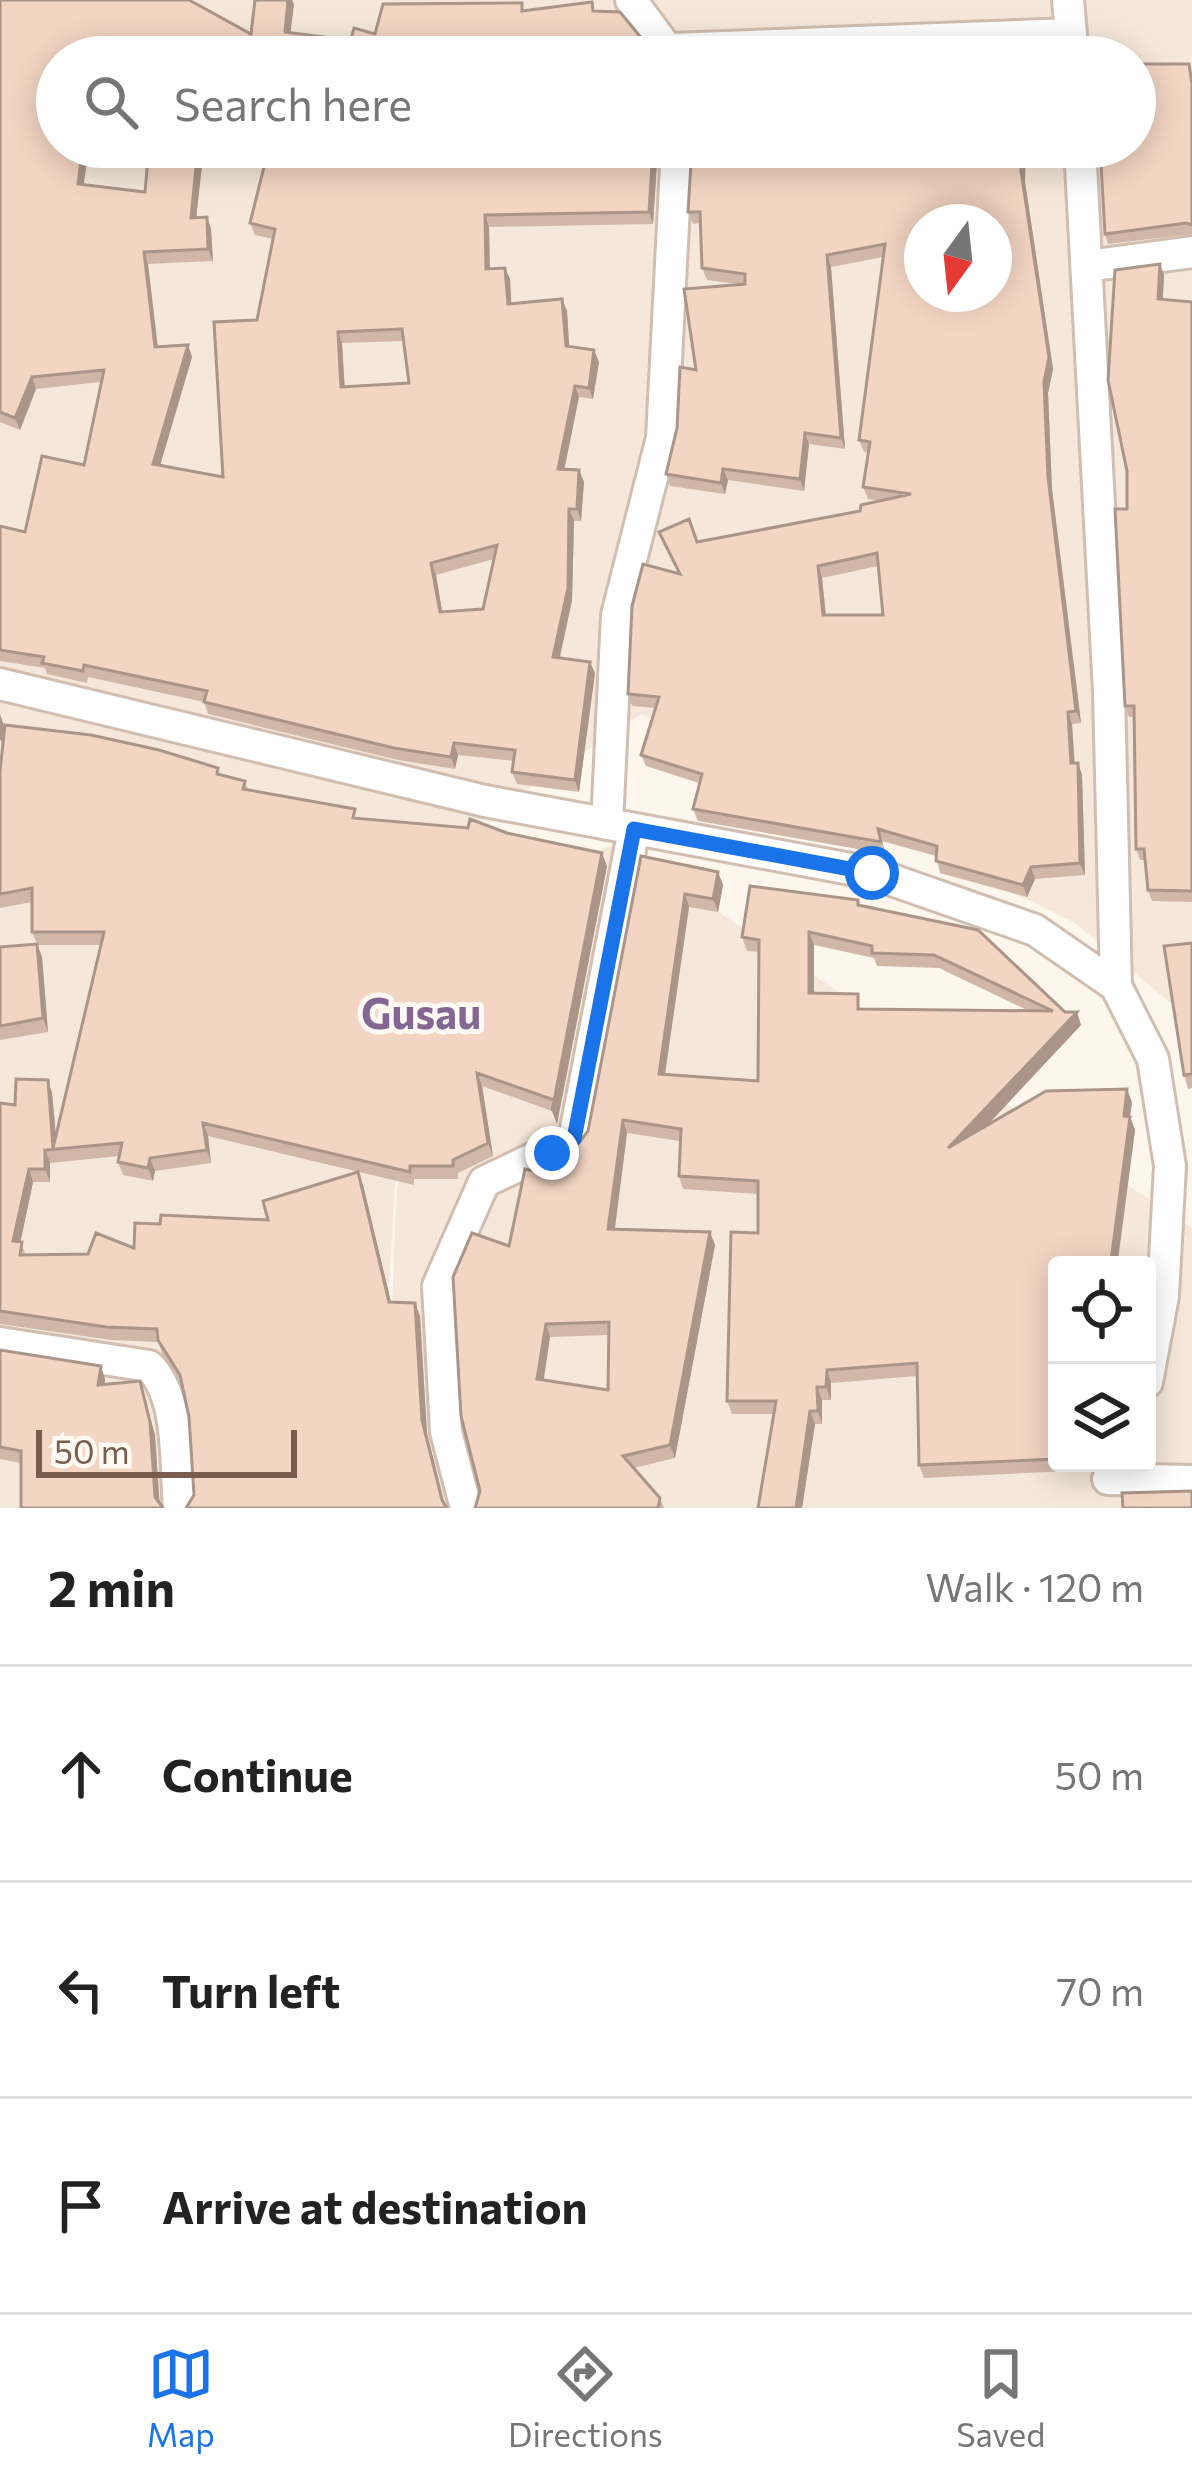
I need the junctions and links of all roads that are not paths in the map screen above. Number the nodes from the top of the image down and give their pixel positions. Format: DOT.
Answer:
graph roads {
  1 [pos="631,0"];
  2 [pos="1068,0"];
  3 [pos="660,36"];
  4 [pos="1071,36"];
  5 [pos="676,168"];
  6 [pos="1081,168"];
  7 [pos="1192,252"];
  8 [pos="1087,266"];
  9 [pos="0,684"];
  10 [pos="621,826"];
  11 [pos="1116,986"];
  12 [pos="1180,1140"];
  13 [pos="0,1343"];
  14 [pos="1150,1364"];
  15 [pos="1192,1481"];
  16 [pos="1107,1484"];
  17 [pos="179,1508"];
  18 [pos="466,1508"];
  1 -- 3 [label="street"];
  2 -- 4 [label="street"];
  5 -- 10 [label="street"];
  6 -- 8 [label="street"];
  7 -- 8 [label="street"];
  8 -- 11 [label="street"];
  9 -- 10 [label="street"];
  10 -- 11 [label="street"];
  10 -- 18 [label="street"];
  11 -- 12 [label="street"];
  12 -- 14 [label="street"];
  13 -- 17 [label="street"];
  15 -- 16 [label="street"];
}
